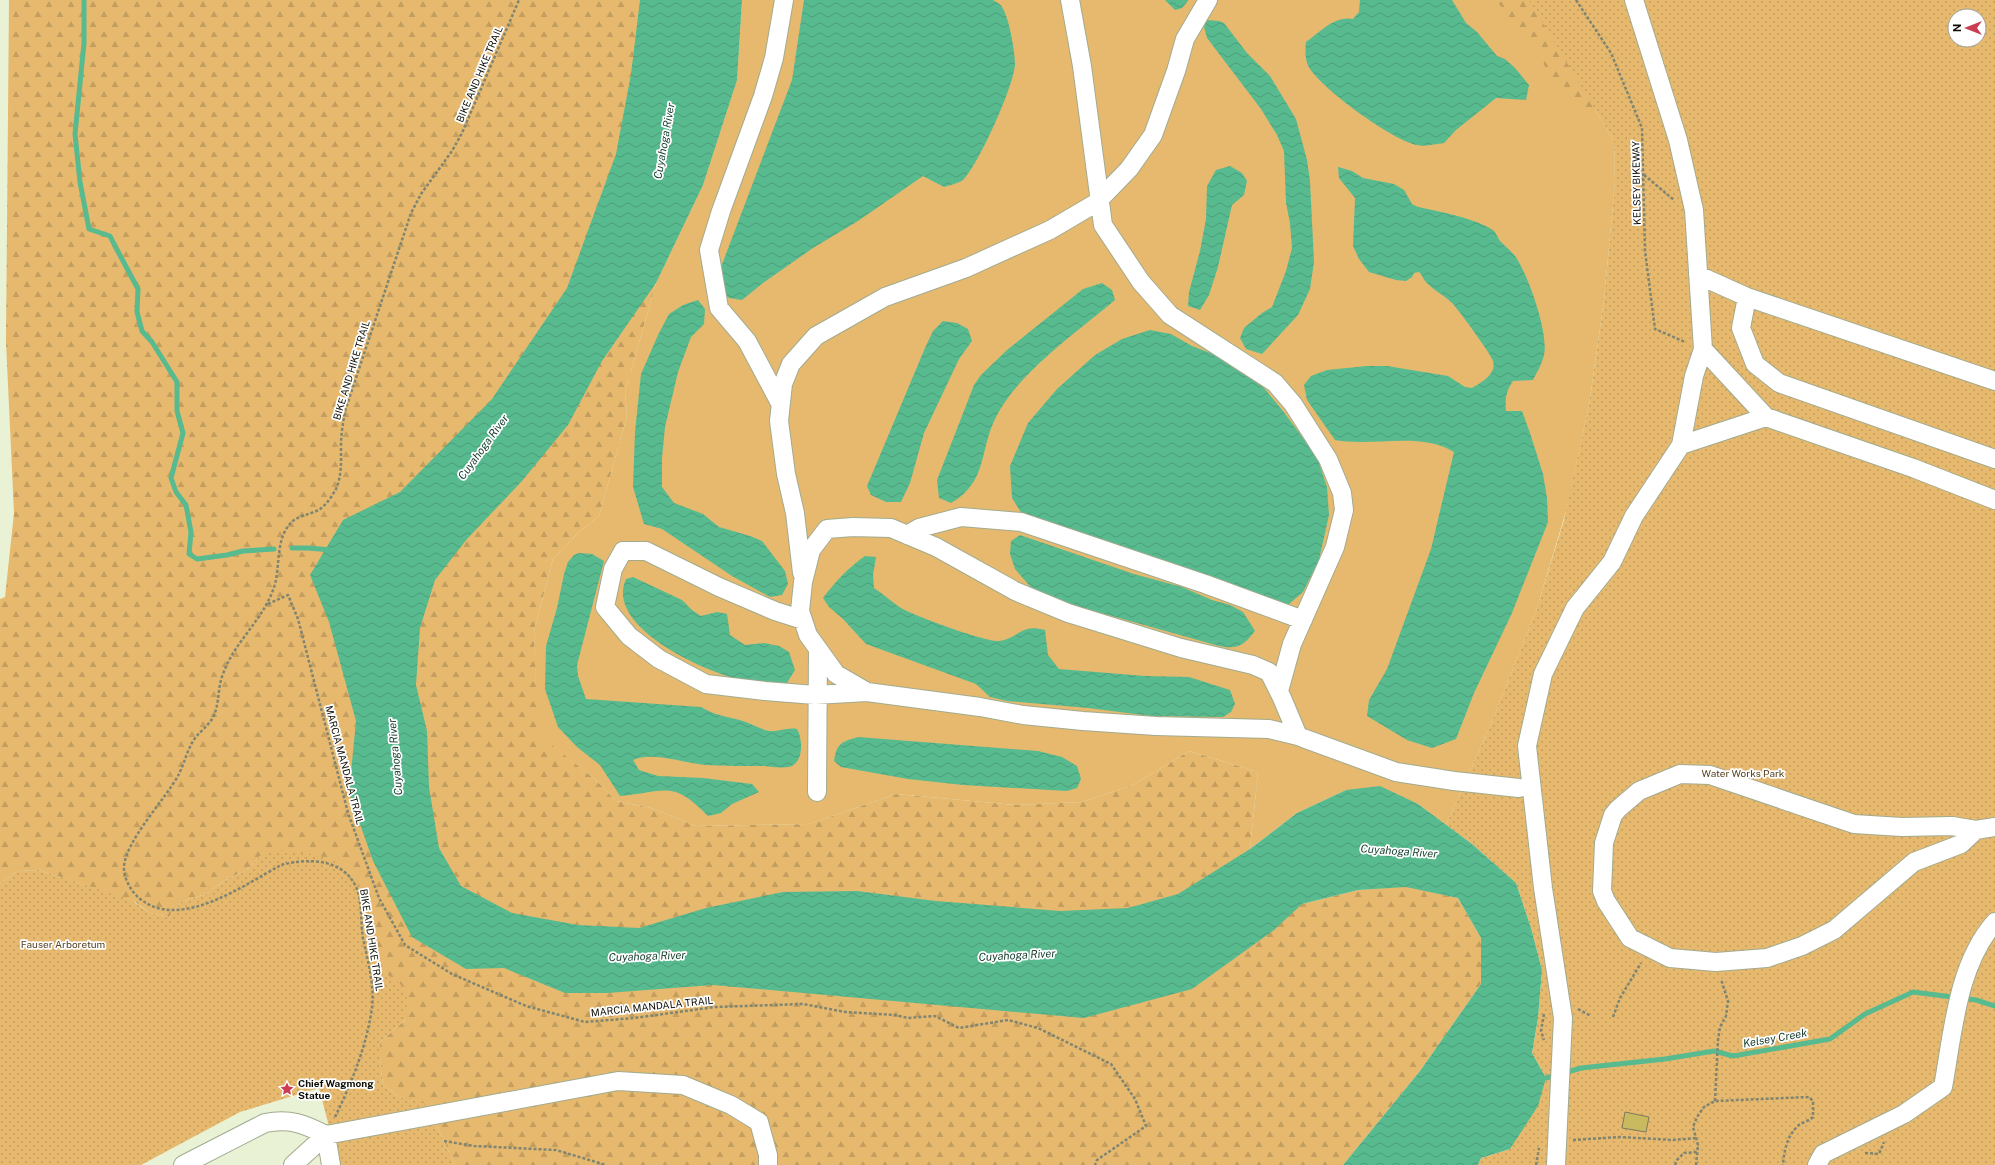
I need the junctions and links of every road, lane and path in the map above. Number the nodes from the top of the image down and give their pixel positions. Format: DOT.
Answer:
graph roads {
  1 [pos="519,0"];
  2 [pos="784,0"];
  3 [pos="1070,0"];
  4 [pos="1208,0"];
  5 [pos="1576,0"];
  6 [pos="1634,0"];
  7 [pos="1644,174"];
  8 [pos="1100,200"];
  9 [pos="1694,217"];
  10 [pos="1698,275"];
  11 [pos="1748,297"];
  12 [pos="1703,349"];
  13 [pos="1995,381"];
  14 [pos="780,403"];
  15 [pos="1766,417"];
  16 [pos="1681,444"];
  17 [pos="1995,459"];
  18 [pos="1995,500"];
  19 [pos="907,535"];
  20 [pos="803,582"];
  21 [pos="267,605"];
  22 [pos="803,620"];
  23 [pos="1303,620"];
  24 [pos="818,651"];
  25 [pos="867,692"];
  26 [pos="1279,692"];
  27 [pos="818,694"];
  28 [pos="1298,736"];
  29 [pos="1519,788"];
  30 [pos="817,792"];
  31 [pos="1995,827"];
  32 [pos="1976,830"];
  33 [pos="1995,922"];
  34 [pos="1649,948"];
  35 [pos="1716,962"];
  36 [pos="1545,1010"];
  37 [pos="1613,1017"];
  38 [pos="1546,1046"];
  39 [pos="1715,1102"];
  40 [pos="326,1136"];
  41 [pos="1697,1138"];
  42 [pos="1567,1140"];
  43 [pos="444,1141"];
  44 [pos="1697,1152"];
  45 [pos="183,1165"];
  46 [pos="293,1165"];
  47 [pos="331,1165"];
  48 [pos="606,1165"];
  49 [pos="768,1165"];
  50 [pos="1095,1165"];
  51 [pos="1556,1165"];
  52 [pos="1675,1165"];
  53 [pos="1696,1165"];
  54 [pos="1783,1165"];
  55 [pos="1817,1165"];
  1 -- 21 [label="path, BIKE AND HIKE TRAIL"];
  2 -- 14 [label="street"];
  3 -- 8 [label="street"];
  4 -- 8 [label="street"];
  5 -- 7 [label="path, KELSEY BIKEWAY"];
  6 -- 9 [label="street"];
  7 -- 9 [label="path"];
  7 -- 12 [label="path, KELSEY BIKEWAY"];
  8 -- 14 [label="street"];
  8 -- 23 [label="street"];
  9 -- 10 [label="street"];
  10 -- 11 [label="street"];
  10 -- 12 [label="street"];
  11 -- 13 [label="street"];
  11 -- 17 [label="street"];
  12 -- 15 [label="street"];
  12 -- 16 [label="street"];
  14 -- 20 [label="street"];
  15 -- 16 [label="street"];
  15 -- 18 [label="street"];
  16 -- 51 [label="street"];
  19 -- 20 [label="street"];
  19 -- 23 [label="street"];
  19 -- 26 [label="street"];
  20 -- 22 [label="street"];
  21 -- 40 [label="path, BIKE AND HIKE TRAIL"];
  21 -- 50 [label="path, MARCIA MANDALA TRAIL"];
  22 -- 24 [label="street"];
  22 -- 27 [label="street"];
  23 -- 26 [label="street"];
  24 -- 25 [label="street"];
  24 -- 27 [label="street"];
  25 -- 27 [label="street"];
  25 -- 28 [label="street"];
  26 -- 28 [label="street"];
  27 -- 30 [label="street"];
  28 -- 29 [label="street"];
  31 -- 32 [label="street"];
  32 -- 34 [label="street"];
  32 -- 35 [label="street"];
  33 -- 55 [label="street"];
  34 -- 35 [label="street"];
  34 -- 37 [label="path"];
  35 -- 39 [label="path"];
  36 -- 38 [label="path"];
  39 -- 41 [label="path"];
  39 -- 54 [label="path"];
  40 -- 45 [label="street"];
  40 -- 46 [label="street"];
  40 -- 47 [label="street"];
  40 -- 49 [label="street"];
  41 -- 42 [label="path"];
  41 -- 44 [label="path"];
  43 -- 48 [label="path"];
  44 -- 52 [label="path"];
  44 -- 53 [label="path"];
}
